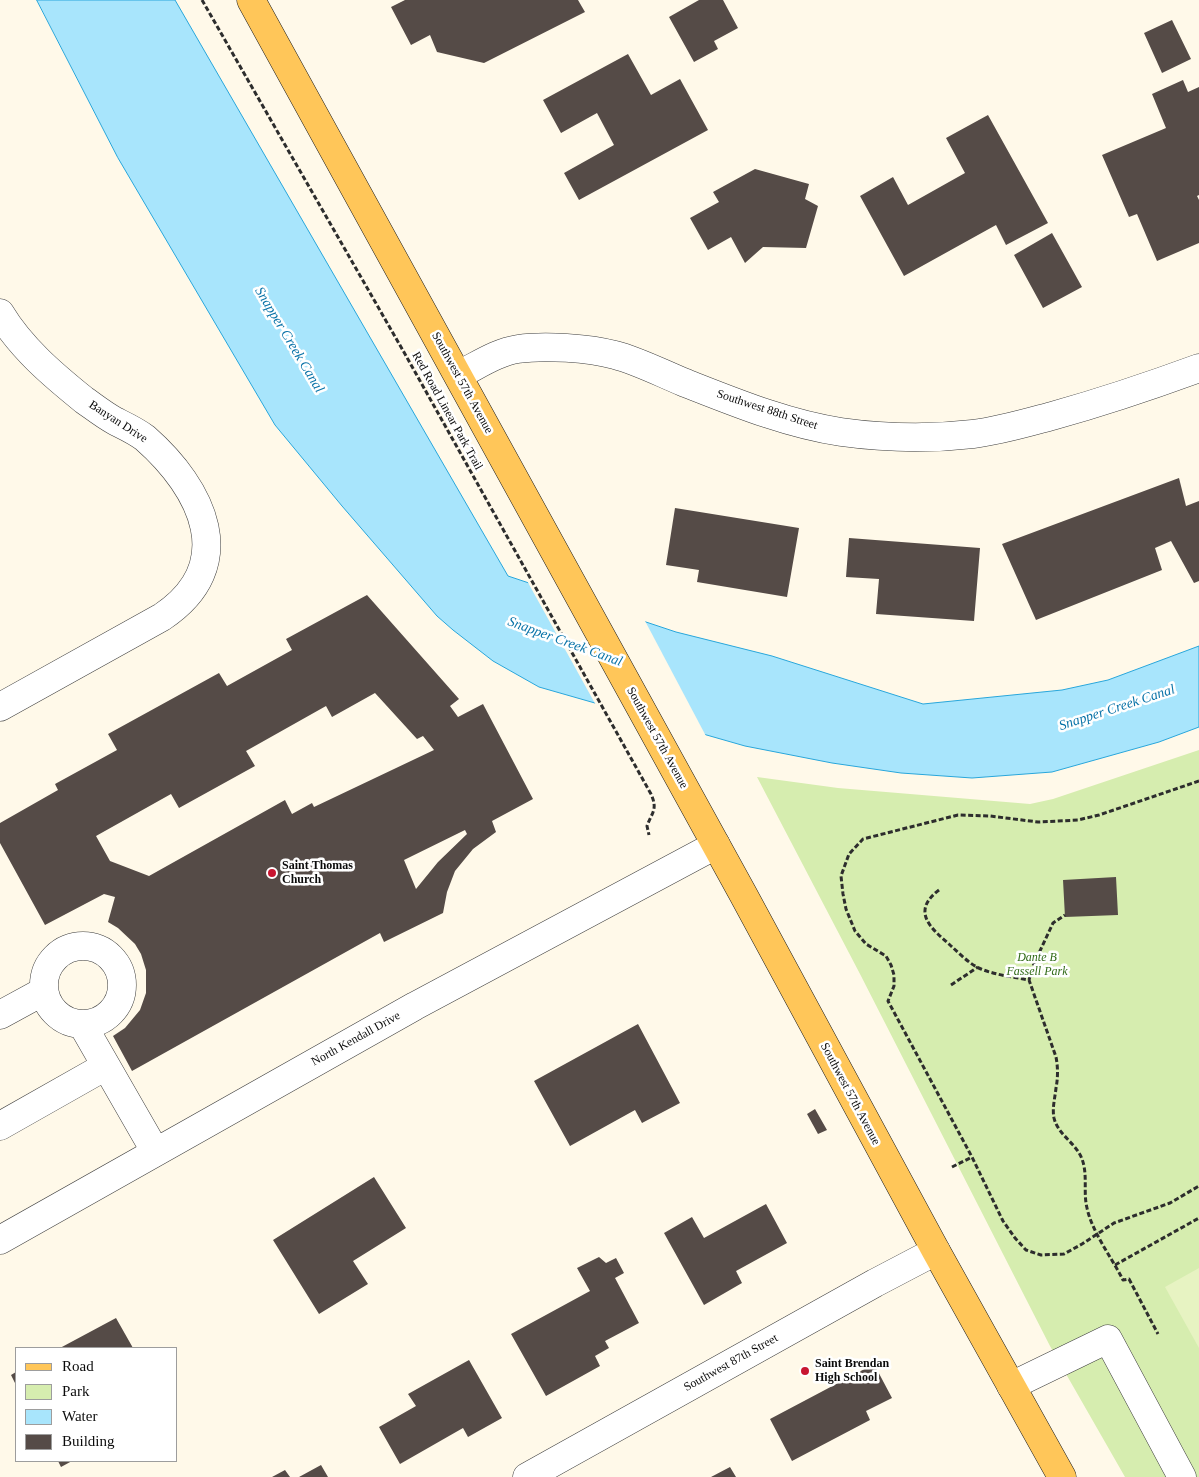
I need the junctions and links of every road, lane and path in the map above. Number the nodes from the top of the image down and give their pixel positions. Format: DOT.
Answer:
graph roads {
  1 [pos="202,0"];
  2 [pos="251,0"];
  3 [pos="0,313"];
  4 [pos="1199,368"];
  5 [pos="458,375"];
  6 [pos="0,706"];
  7 [pos="1199,781"];
  8 [pos="650,835"];
  9 [pos="716,845"];
  10 [pos="939,890"];
  11 [pos="1065,914"];
  12 [pos="978,967"];
  13 [pos="1029,980"];
  14 [pos="951,985"];
  15 [pos="44,991"];
  16 [pos="0,1015"];
  17 [pos="82,1024"];
  18 [pos="106,1066"];
  19 [pos="0,1126"];
  20 [pos="155,1151"];
  21 [pos="972,1157"];
  22 [pos="952,1167"];
  23 [pos="1199,1186"];
  24 [pos="1199,1218"];
  25 [pos="1097,1233"];
  26 [pos="0,1240"];
  27 [pos="936,1251"];
  28 [pos="1115,1265"];
  29 [pos="1158,1334"];
  30 [pos="1012,1386"];
  31 [pos="527,1477"];
  32 [pos="1062,1477"];
  33 [pos="1182,1477"];
  1 -- 8 [label="path, Red Road Linear Park Trail"];
  2 -- 5 [label="main road, Southwest 57th Avenue"];
  3 -- 6 [label="street, Banyan Drive"];
  4 -- 5 [label="street, Southwest 88th Street"];
  5 -- 9 [label="main road, Southwest 57th Avenue"];
  7 -- 21 [label="path"];
  9 -- 20 [label="street, North Kendall Drive"];
  9 -- 27 [label="main road, Southwest 57th Avenue"];
  10 -- 12 [label="path"];
  11 -- 13 [label="path"];
  12 -- 13 [label="path"];
  12 -- 14 [label="path"];
  13 -- 25 [label="path"];
  15 -- 16 [label="street"];
  15 -- 17 [label="street"];
  15 -- 17 [label="street"];
  17 -- 18 [label="street"];
  18 -- 19 [label="street"];
  18 -- 20 [label="street"];
  20 -- 26 [label="street, North Kendall Drive"];
  21 -- 22 [label="path"];
  21 -- 25 [label="path"];
  23 -- 25 [label="path"];
  24 -- 28 [label="path"];
  25 -- 28 [label="path"];
  27 -- 30 [label="main road, Southwest 57th Avenue"];
  27 -- 31 [label="street, Southwest 87th Street"];
  28 -- 29 [label="path"];
  30 -- 32 [label="main road, Southwest 57th Avenue"];
  30 -- 33 [label="street"];
}
